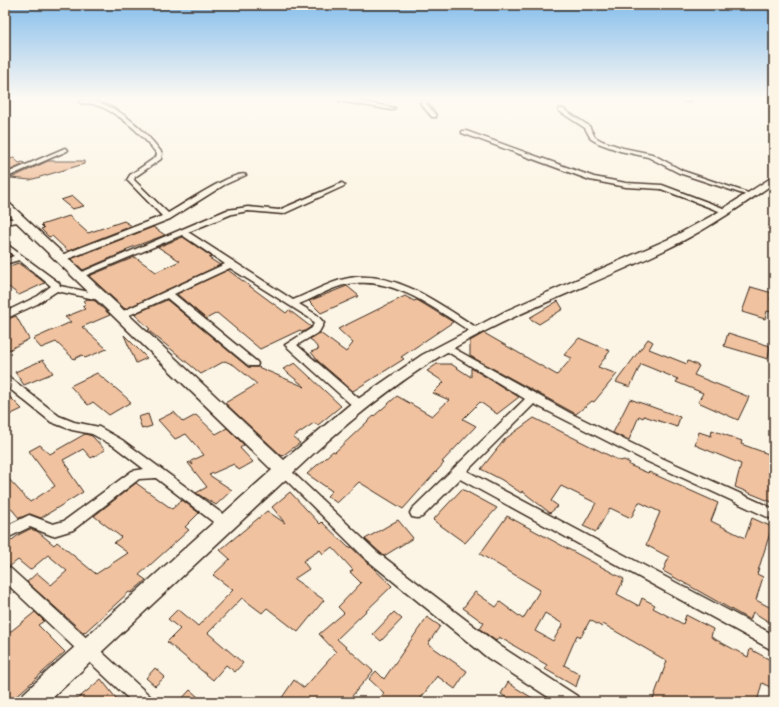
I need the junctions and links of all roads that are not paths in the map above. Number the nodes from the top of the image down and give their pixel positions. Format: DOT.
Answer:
graph roads {
  1 [pos="138,131"];
  2 [pos="589,131"];
  3 [pos="464,132"];
  4 [pos="65,150"];
  5 [pos="242,174"];
  6 [pos="5,176"];
  7 [pos="774,179"];
  8 [pos="342,185"];
  9 [pos="751,195"];
  10 [pos="5,205"];
  11 [pos="727,211"];
  12 [pos="167,216"];
  13 [pos="21,220"];
  14 [pos="5,222"];
  15 [pos="183,232"];
  16 [pos="5,245"];
  17 [pos="19,257"];
  18 [pos="62,258"];
  19 [pos="5,262"];
  20 [pos="232,264"];
  21 [pos="79,275"];
  22 [pos="56,288"];
  23 [pos="168,294"];
  24 [pos="104,298"];
  25 [pos="293,303"];
  26 [pos="122,315"];
  27 [pos="5,316"];
  28 [pos="476,331"];
  29 [pos="446,347"];
  30 [pos="253,364"];
  31 [pos="5,378"];
  32 [pos="532,399"];
  33 [pos="360,406"];
  34 [pos="284,471"];
  35 [pos="458,472"];
  36 [pos="160,473"];
  37 [pos="417,513"];
  38 [pos="774,516"];
  39 [pos="226,524"];
  40 [pos="5,533"];
  41 [pos="5,572"];
  42 [pos="774,643"];
  43 [pos="87,650"];
  44 [pos="31,702"];
  45 [pos="144,702"];
  46 [pos="571,702"];
  1 -- 12 [label="street"];
  2 -- 9 [label="street"];
  3 -- 11 [label="street"];
  4 -- 6 [label="street"];
  5 -- 12 [label="street"];
  7 -- 9 [label="main road"];
  8 -- 15 [label="street"];
  9 -- 11 [label="main road"];
  10 -- 13 [label="main road"];
  11 -- 28 [label="main road"];
  12 -- 18 [label="street"];
  13 -- 14 [label="street"];
  13 -- 18 [label="main road"];
  15 -- 20 [label="street"];
  15 -- 21 [label="street"];
  16 -- 17 [label="street"];
  17 -- 19 [label="street"];
  17 -- 22 [label="street"];
  18 -- 21 [label="main road"];
  20 -- 23 [label="street"];
  20 -- 25 [label="street"];
  21 -- 24 [label="main road"];
  22 -- 24 [label="street"];
  22 -- 27 [label="street"];
  23 -- 26 [label="street"];
  23 -- 30 [label="street"];
  24 -- 26 [label="main road"];
  25 -- 28 [label="street"];
  25 -- 33 [label="street"];
  26 -- 34 [label="main road"];
  28 -- 29 [label="main road"];
  29 -- 32 [label="street"];
  29 -- 33 [label="main road"];
  31 -- 36 [label="street"];
  32 -- 35 [label="street"];
  32 -- 38 [label="street"];
  33 -- 34 [label="main road"];
  34 -- 39 [label="main road"];
  34 -- 46 [label="street"];
  35 -- 37 [label="street"];
  35 -- 42 [label="street"];
  36 -- 39 [label="street"];
  36 -- 40 [label="street"];
  39 -- 43 [label="main road"];
  41 -- 43 [label="street"];
  43 -- 44 [label="main road"];
  43 -- 45 [label="street"];
}
